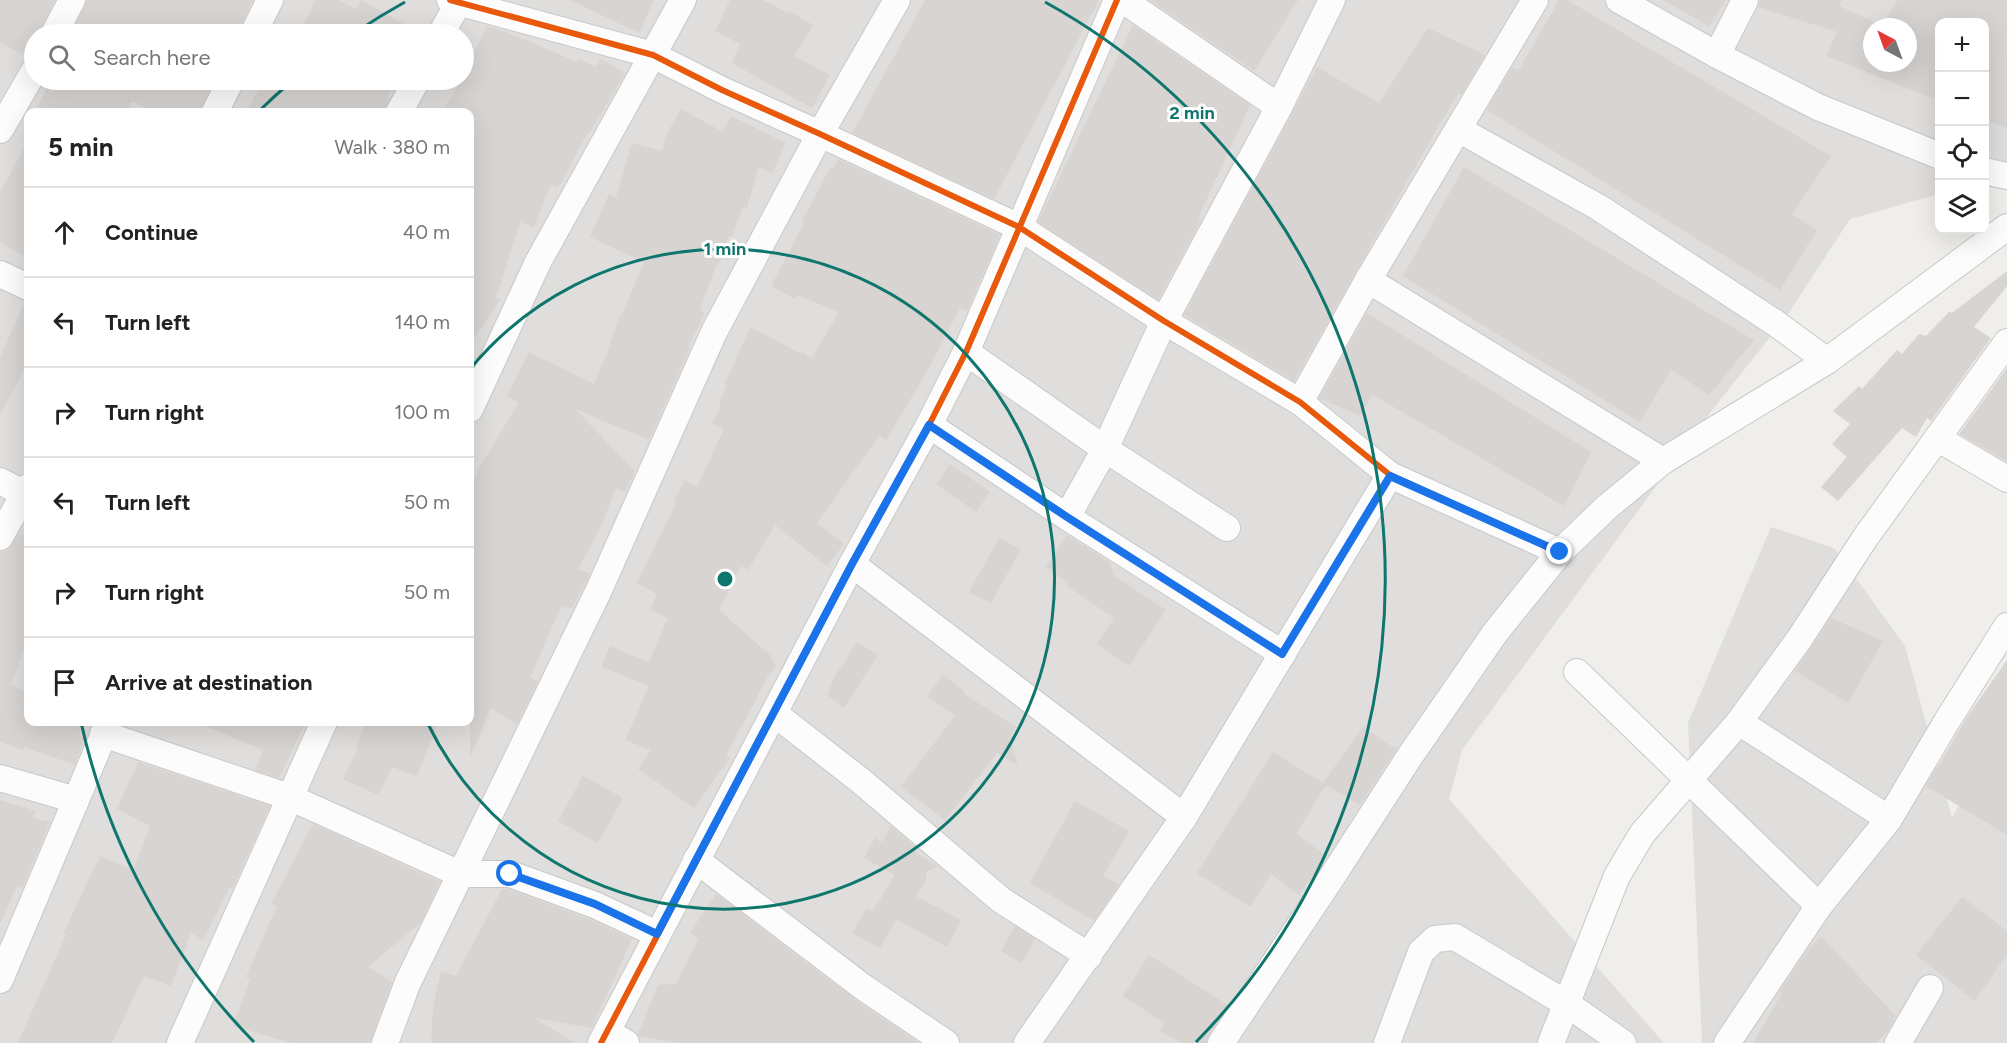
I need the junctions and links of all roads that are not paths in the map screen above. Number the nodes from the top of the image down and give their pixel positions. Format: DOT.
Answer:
graph roads {
  1 [pos="72,0"];
  2 [pos="270,0"];
  3 [pos="683,0"];
  4 [pos="897,0"];
  5 [pos="1117,0"];
  6 [pos="1123,0"];
  7 [pos="1332,0"];
  8 [pos="1535,0"];
  9 [pos="1619,0"];
  10 [pos="1745,0"];
  11 [pos="456,1"];
  12 [pos="59,24"];
  13 [pos="258,24"];
  14 [pos="446,24"];
  15 [pos="1717,55"];
  16 [pos="653,56"];
  17 [pos="24,88"];
  18 [pos="226,90"];
  19 [pos="411,90"];
  20 [pos="1279,107"];
  21 [pos="216,108"];
  22 [pos="401,108"];
  23 [pos="1458,129"];
  24 [pos="0,130"];
  25 [pos="820,134"];
  26 [pos="1935,154"];
  27 [pos="1989,172"];
  28 [pos="2007,176"];
  29 [pos="1018,227"];
  30 [pos="2007,227"];
  31 [pos="0,274"];
  32 [pos="1368,280"];
  33 [pos="24,285"];
  34 [pos="1164,321"];
  35 [pos="2007,342"];
  36 [pos="966,352"];
  37 [pos="1827,361"];
  38 [pos="474,400"];
  39 [pos="1300,402"];
  40 [pos="929,425"];
  41 [pos="1937,438"];
  42 [pos="1105,449"];
  43 [pos="1663,462"];
  44 [pos="1390,476"];
  45 [pos="2007,479"];
  46 [pos="0,481"];
  47 [pos="24,489"];
  48 [pos="24,495"];
  49 [pos="1067,517"];
  50 [pos="1227,528"];
  51 [pos="0,537"];
  52 [pos="1560,552"];
  53 [pos="852,564"];
  54 [pos="2007,626"];
  55 [pos="1282,654"];
  56 [pos="1577,672"];
  57 [pos="775,714"];
  58 [pos="1739,722"];
  59 [pos="322,726"];
  60 [pos="106,728"];
  61 [pos="0,778"];
  62 [pos="1688,780"];
  63 [pos="289,797"];
  64 [pos="76,800"];
  65 [pos="1184,817"];
  66 [pos="1889,819"];
  67 [pos="696,860"];
  68 [pos="460,874"];
  69 [pos="1819,906"];
  70 [pos="657,934"];
  71 [pos="1089,956"];
  72 [pos="0,980"];
  73 [pos="1930,988"];
  74 [pos="1567,1004"];
  75 [pos="611,1039"];
  76 [pos="181,1043"];
  77 [pos="385,1043"];
  78 [pos="946,1043"];
  79 [pos="1028,1043"];
  80 [pos="1221,1043"];
  81 [pos="1387,1043"];
  82 [pos="1551,1043"];
  83 [pos="1623,1043"];
  84 [pos="1727,1043"];
  85 [pos="1898,1043"];
  1 -- 12 [label="street"];
  2 -- 13 [label="street"];
  3 -- 16 [label="street"];
  4 -- 25 [label="street"];
  5 -- 29 [label="street"];
  6 -- 20 [label="street"];
  7 -- 20 [label="street"];
  8 -- 23 [label="street"];
  9 -- 15 [label="street"];
  10 -- 15 [label="street"];
  11 -- 14 [label="street"];
  11 -- 16 [label="street"];
  15 -- 26 [label="street"];
  16 -- 25 [label="street"];
  16 -- 38 [label="street"];
  17 -- 24 [label="street"];
  18 -- 21 [label="street"];
  19 -- 22 [label="street"];
  20 -- 34 [label="street"];
  23 -- 32 [label="street"];
  23 -- 37 [label="street"];
  25 -- 29 [label="street"];
  25 -- 68 [label="street"];
  27 -- 28 [label="street"];
  29 -- 34 [label="street"];
  29 -- 36 [label="street"];
  30 -- 37 [label="street"];
  31 -- 33 [label="street"];
  32 -- 39 [label="street"];
  32 -- 43 [label="street"];
  34 -- 39 [label="street"];
  34 -- 42 [label="street"];
  35 -- 41 [label="street"];
  36 -- 40 [label="street"];
  36 -- 42 [label="street"];
  37 -- 43 [label="street"];
  39 -- 44 [label="street"];
  40 -- 49 [label="street"];
  40 -- 53 [label="street"];
  41 -- 45 [label="street"];
  41 -- 58 [label="street"];
  42 -- 49 [label="street"];
  42 -- 50 [label="street"];
  43 -- 52 [label="street"];
  44 -- 52 [label="street"];
  44 -- 55 [label="street"];
  46 -- 47 [label="street"];
  48 -- 51 [label="street"];
  49 -- 55 [label="street"];
  52 -- 80 [label="street"];
  53 -- 57 [label="street"];
  53 -- 65 [label="street"];
  54 -- 66 [label="street"];
  55 -- 65 [label="street"];
  56 -- 62 [label="street"];
  57 -- 67 [label="street"];
  57 -- 71 [label="street"];
  58 -- 62 [label="street"];
  58 -- 66 [label="street"];
  59 -- 63 [label="street"];
  60 -- 63 [label="street"];
  60 -- 64 [label="street"];
  61 -- 64 [label="street"];
  62 -- 69 [label="street"];
  62 -- 74 [label="street"];
  63 -- 68 [label="street"];
  63 -- 76 [label="street"];
  64 -- 72 [label="street"];
  65 -- 71 [label="street"];
  66 -- 69 [label="street"];
  67 -- 70 [label="street"];
  67 -- 78 [label="street"];
  68 -- 70 [label="street"];
  68 -- 77 [label="street"];
  69 -- 84 [label="street"];
  70 -- 75 [label="street"];
  71 -- 79 [label="street"];
  73 -- 85 [label="street"];
  74 -- 81 [label="street"];
  74 -- 82 [label="street"];
  74 -- 83 [label="street"];
}
